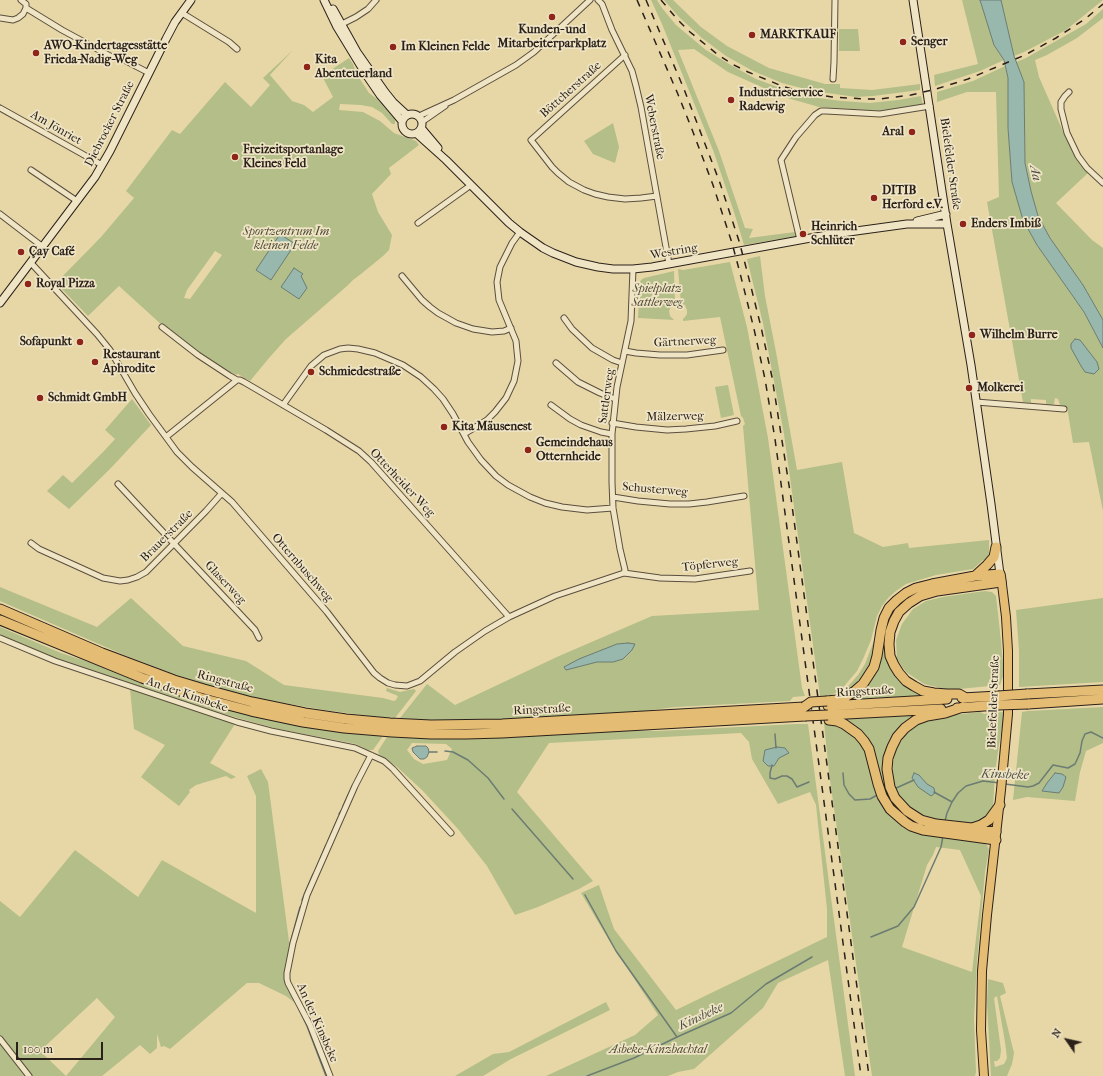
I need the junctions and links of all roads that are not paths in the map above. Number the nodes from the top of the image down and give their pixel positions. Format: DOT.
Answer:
graph roads {
  1 [pos="21,0"];
  2 [pos="191,0"];
  3 [pos="324,0"];
  4 [pos="328,0"];
  5 [pos="376,0"];
  6 [pos="590,0"];
  7 [pos="598,0"];
  8 [pos="835,0"];
  9 [pos="913,0"];
  10 [pos="26,8"];
  11 [pos="182,13"];
  12 [pos="0,18"];
  13 [pos="340,26"];
  14 [pos="237,49"];
  15 [pos="624,55"];
  16 [pos="149,73"];
  17 [pos="832,79"];
  18 [pos="1069,92"];
  19 [pos="930,106"];
  20 [pos="0,108"];
  21 [pos="405,118"];
  22 [pos="420,125"];
  23 [pos="102,165"];
  24 [pos="31,170"];
  25 [pos="1103,183"];
  26 [pos="470,185"];
  27 [pos="657,196"];
  28 [pos="77,201"];
  29 [pos="0,214"];
  30 [pos="946,214"];
  31 [pos="418,223"];
  32 [pos="907,224"];
  33 [pos="947,224"];
  34 [pos="520,232"];
  35 [pos="800,240"];
  36 [pos="43,247"];
  37 [pos="30,263"];
  38 [pos="670,264"];
  39 [pos="633,269"];
  40 [pos="402,276"];
  41 [pos="0,303"];
  42 [pos="564,318"];
  43 [pos="162,327"];
  44 [pos="511,328"];
  45 [pos="723,350"];
  46 [pos="625,351"];
  47 [pos="556,363"];
  48 [pos="622,363"];
  49 [pos="237,380"];
  50 [pos="615,399"];
  51 [pos="976,402"];
  52 [pos="283,405"];
  53 [pos="551,405"];
  54 [pos="1064,409"];
  55 [pos="737,421"];
  56 [pos="612,423"];
  57 [pos="464,434"];
  58 [pos="612,434"];
  59 [pos="166,437"];
  60 [pos="118,484"];
  61 [pos="222,493"];
  62 [pos="744,496"];
  63 [pos="612,497"];
  64 [pos="613,508"];
  65 [pos="32,544"];
  66 [pos="174,544"];
  67 [pos="996,547"];
  68 [pos="750,570"];
  69 [pos="624,573"];
  70 [pos="975,576"];
  71 [pos="1001,578"];
  72 [pos="0,609"];
  73 [pos="509,617"];
  74 [pos="0,620"];
  75 [pos="0,638"];
  76 [pos="259,638"];
  77 [pos="1103,690"];
  78 [pos="1085,696"];
  79 [pos="966,698"];
  80 [pos="1103,699"];
  81 [pos="998,700"];
  82 [pos="963,707"];
  83 [pos="828,710"];
  84 [pos="804,712"];
  85 [pos="391,728"];
  86 [pos="371,755"];
  87 [pos="1000,805"];
  88 [pos="936,828"];
  89 [pos="972,828"];
  90 [pos="950,830"];
  91 [pos="451,833"];
  92 [pos="996,836"];
  93 [pos="0,1039"];
  94 [pos="983,1075"];
  95 [pos="29,1076"];
  96 [pos="330,1076"];
  1 -- 10 [label="street"];
  2 -- 11 [label="street, Diebrocker Straße"];
  3 -- 13 [label="street"];
  4 -- 13 [label="street"];
  5 -- 13 [label="street"];
  6 -- 22 [label="street"];
  7 -- 15 [label="street, Weberstraße"];
  8 -- 17 [label="street"];
  9 -- 19 [label="street, Bielefelder Straße"];
  10 -- 12 [label="street"];
  10 -- 16 [label="street"];
  11 -- 14 [label="street"];
  11 -- 16 [label="street, Diebrocker Straße"];
  13 -- 21 [label="street"];
  15 -- 27 [label="street, Weberstraße"];
  15 -- 27 [label="street, Böttcherstraße"];
  16 -- 23 [label="street, Diebrocker Straße"];
  18 -- 25 [label="street"];
  19 -- 30 [label="street, Bielefelder Straße"];
  19 -- 35 [label="street"];
  20 -- 23 [label="street, Am Jönriet"];
  21 -- 22 [label="street"];
  21 -- 22 [label="street"];
  22 -- 26 [label="street, Westring"];
  23 -- 28 [label="street, Diebrocker Straße"];
  24 -- 28 [label="street"];
  26 -- 31 [label="street"];
  26 -- 34 [label="street, Westring"];
  27 -- 38 [label="street, Weberstraße"];
  28 -- 36 [label="street, Diebrocker Straße"];
  29 -- 36 [label="street"];
  30 -- 32 [label="street, Westring"];
  30 -- 33 [label="street, Bielefelder Straße"];
  32 -- 33 [label="street, Westring"];
  32 -- 35 [label="street, Westring"];
  33 -- 51 [label="street, Bielefelder Straße"];
  34 -- 39 [label="street, Westring"];
  34 -- 44 [label="street"];
  35 -- 38 [label="street, Westring"];
  36 -- 37 [label="street, Diebrocker Straße"];
  37 -- 41 [label="street, Diebrocker Straße"];
  37 -- 59 [label="street, Otternbuschweg"];
  38 -- 39 [label="street, Westring"];
  39 -- 46 [label="street, Sattlerweg"];
  40 -- 44 [label="street"];
  42 -- 48 [label="street"];
  43 -- 49 [label="street, Otterheider Weg"];
  44 -- 57 [label="street"];
  45 -- 46 [label="street, Gärtnerweg"];
  46 -- 48 [label="street, Sattlerweg"];
  47 -- 50 [label="street"];
  48 -- 50 [label="street, Sattlerweg"];
  49 -- 52 [label="street, Otterheider Weg"];
  49 -- 59 [label="street"];
  50 -- 56 [label="street, Sattlerweg"];
  51 -- 54 [label="street"];
  51 -- 67 [label="street, Bielefelder Straße"];
  52 -- 57 [label="street"];
  52 -- 73 [label="street, Otterheider Weg"];
  53 -- 58 [label="street"];
  55 -- 56 [label="street, Mälzerweg"];
  56 -- 58 [label="street, Sattlerweg"];
  57 -- 64 [label="street"];
  58 -- 63 [label="street, Sattlerweg"];
  59 -- 61 [label="street, Otternbuschweg"];
  60 -- 66 [label="street, Glaserweg"];
  61 -- 66 [label="street, Brauerstraße"];
  61 -- 73 [label="street, Otternbuschweg"];
  62 -- 63 [label="street, Schusterweg"];
  63 -- 64 [label="street, Sattlerweg"];
  64 -- 69 [label="street, Sattlerweg"];
  65 -- 66 [label="street, Brauerstraße"];
  66 -- 76 [label="street, Glaserweg"];
  67 -- 70 [label="highway"];
  67 -- 71 [label="street, Bielefelder Straße"];
  68 -- 69 [label="street, Töpferweg"];
  69 -- 73 [label="street, Otternbuschweg"];
  70 -- 71 [label="highway"];
  70 -- 83 [label="highway"];
  71 -- 79 [label="highway"];
  71 -- 87 [label="main road, Bielefelder Straße"];
  72 -- 85 [label="highway, Ringstraße"];
  74 -- 85 [label="highway, Ringstraße"];
  75 -- 86 [label="street, An der Kinsbeke"];
  77 -- 78 [label="highway, Ringstraße"];
  78 -- 80 [label="highway, Ringstraße"];
  78 -- 81 [label="highway, Ringstraße, bridge"];
  79 -- 81 [label="highway, Ringstraße"];
  79 -- 83 [label="highway, Ringstraße"];
  81 -- 82 [label="highway, Ringstraße"];
  82 -- 83 [label="highway, Ringstraße"];
  82 -- 88 [label="highway"];
  83 -- 84 [label="highway, Ringstraße"];
  83 -- 84 [label="highway, Ringstraße, bridge"];
  83 -- 88 [label="highway, Ringstraße"];
  84 -- 85 [label="highway, Ringstraße"];
  86 -- 91 [label="street, An der Kinsbeke"];
  86 -- 96 [label="street, An der Kinsbeke"];
  87 -- 89 [label="highway"];
  87 -- 92 [label="main road, Bielefelder Straße"];
  88 -- 90 [label="highway"];
  89 -- 90 [label="highway"];
  89 -- 92 [label="highway"];
  90 -- 92 [label="highway"];
  92 -- 94 [label="main road, Bielefelder Straße"];
  93 -- 95 [label="street"];
}
